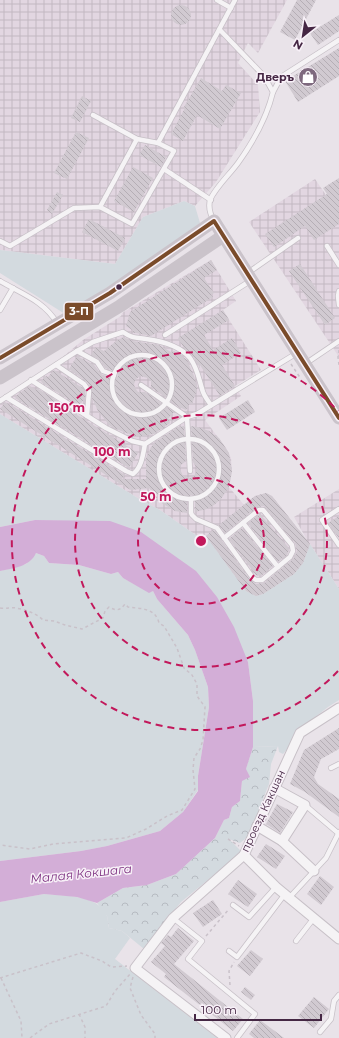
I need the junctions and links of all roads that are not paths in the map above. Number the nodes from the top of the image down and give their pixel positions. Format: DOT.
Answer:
graph roads {
  1 [pos="217,0"];
  2 [pos="235,0"];
  3 [pos="231,8"];
  4 [pos="220,30"];
  5 [pos="339,40"];
  6 [pos="273,92"];
  7 [pos="92,115"];
  8 [pos="137,139"];
  9 [pos="158,143"];
  10 [pos="164,169"];
  11 [pos="211,200"];
  12 [pos="100,207"];
  13 [pos="214,221"];
  14 [pos="223,236"];
  15 [pos="298,238"];
  16 [pos="0,241"];
  17 [pos="327,246"];
  18 [pos="339,266"];
  19 [pos="249,276"];
  20 [pos="0,281"];
  21 [pos="13,288"];
  22 [pos="339,292"];
  23 [pos="339,305"];
  24 [pos="0,310"];
  25 [pos="58,325"];
  26 [pos="165,335"];
  27 [pos="339,341"];
  28 [pos="77,351"];
  29 [pos="0,358"];
  30 [pos="301,359"];
  31 [pos="56,365"];
  32 [pos="114,375"];
  33 [pos="0,378"];
  34 [pos="31,380"];
  35 [pos="141,385"];
  36 [pos="6,397"];
  37 [pos="0,401"];
  38 [pos="166,402"];
  39 [pos="211,405"];
  40 [pos="87,416"];
  41 [pos="187,417"];
  42 [pos="339,418"];
  43 [pos="188,440"];
  44 [pos="145,444"];
  45 [pos="190,471"];
  46 [pos="191,499"];
  47 [pos="339,509"];
  48 [pos="243,523"];
  49 [pos="224,538"];
  50 [pos="339,545"];
  51 [pos="278,567"];
  52 [pos="339,708"];
  53 [pos="339,764"];
  54 [pos="331,768"];
  55 [pos="274,788"];
  56 [pos="305,805"];
  57 [pos="257,826"];
  58 [pos="339,833"];
  59 [pos="282,841"];
  60 [pos="244,853"];
  61 [pos="314,871"];
  62 [pos="276,887"];
  63 [pos="287,896"];
  64 [pos="233,905"];
  65 [pos="173,918"];
  66 [pos="314,918"];
  67 [pos="339,939"];
  68 [pos="296,941"];
  69 [pos="229,951"];
  70 [pos="339,995"];
  71 [pos="320,1032"];
  72 [pos="226,1038"];
  73 [pos="237,1038"];
  1 -- 3 [label="lane"];
  2 -- 3 [label="lane"];
  3 -- 4 [label="lane"];
  4 -- 6 [label="lane"];
  4 -- 9 [label="lane"];
  5 -- 6 [label="lane"];
  6 -- 11 [label="lane"];
  7 -- 8 [label="lane"];
  8 -- 9 [label="lane"];
  8 -- 12 [label="lane"];
  9 -- 10 [label="lane"];
  10 -- 11 [label="lane"];
  10 -- 12 [label="lane"];
  11 -- 13 [label="lane"];
  12 -- 16 [label="lane"];
  13 -- 14 [label="main road"];
  13 -- 25 [label="main road"];
  14 -- 19 [label="main road"];
  14 -- 33 [label="main road"];
  15 -- 19 [label="lane"];
  17 -- 18 [label="lane"];
  19 -- 26 [label="lane"];
  19 -- 30 [label="main road"];
  20 -- 21 [label="lane"];
  21 -- 24 [label="lane"];
  21 -- 25 [label="lane"];
  22 -- 23 [label="lane"];
  25 -- 29 [label="main road"];
  27 -- 30 [label="lane"];
  28 -- 31 [label="lane"];
  28 -- 32 [label="lane"];
  28 -- 39 [label="lane"];
  30 -- 39 [label="lane"];
  30 -- 42 [label="main road"];
  31 -- 34 [label="lane"];
  31 -- 40 [label="lane"];
  32 -- 38 [label="lane"];
  32 -- 38 [label="lane"];
  34 -- 36 [label="lane"];
  34 -- 40 [label="lane"];
  35 -- 38 [label="lane"];
  36 -- 37 [label="lane"];
  36 -- 44 [label="lane"];
  38 -- 41 [label="lane"];
  39 -- 41 [label="lane"];
  40 -- 44 [label="lane"];
  41 -- 43 [label="lane"];
  41 -- 44 [label="lane"];
  43 -- 45 [label="lane"];
  43 -- 46 [label="lane"];
  43 -- 46 [label="lane"];
  46 -- 49 [label="lane"];
  47 -- 50 [label="lane"];
  48 -- 49 [label="lane"];
  48 -- 51 [label="lane"];
  48 -- 51 [label="lane"];
  49 -- 51 [label="lane"];
  52 -- 55 [label="street, проезд Какшан"];
  53 -- 54 [label="lane"];
  55 -- 56 [label="street"];
  55 -- 57 [label="street, проезд Какшан"];
  56 -- 58 [label="lane"];
  56 -- 59 [label="street"];
  57 -- 59 [label="street"];
  57 -- 60 [label="street, проезд Какшан"];
  58 -- 61 [label="lane"];
  59 -- 61 [label="street"];
  60 -- 62 [label="street"];
  60 -- 65 [label="street, проезд Какшан"];
  61 -- 63 [label="lane"];
  62 -- 63 [label="street"];
  62 -- 64 [label="lane"];
  63 -- 66 [label="street"];
  63 -- 69 [label="lane"];
  65 -- 72 [label="street, проезд Какшан"];
  65 -- 73 [label="lane"];
  66 -- 67 [label="street"];
  66 -- 68 [label="lane"];
  70 -- 71 [label="lane"];
}
